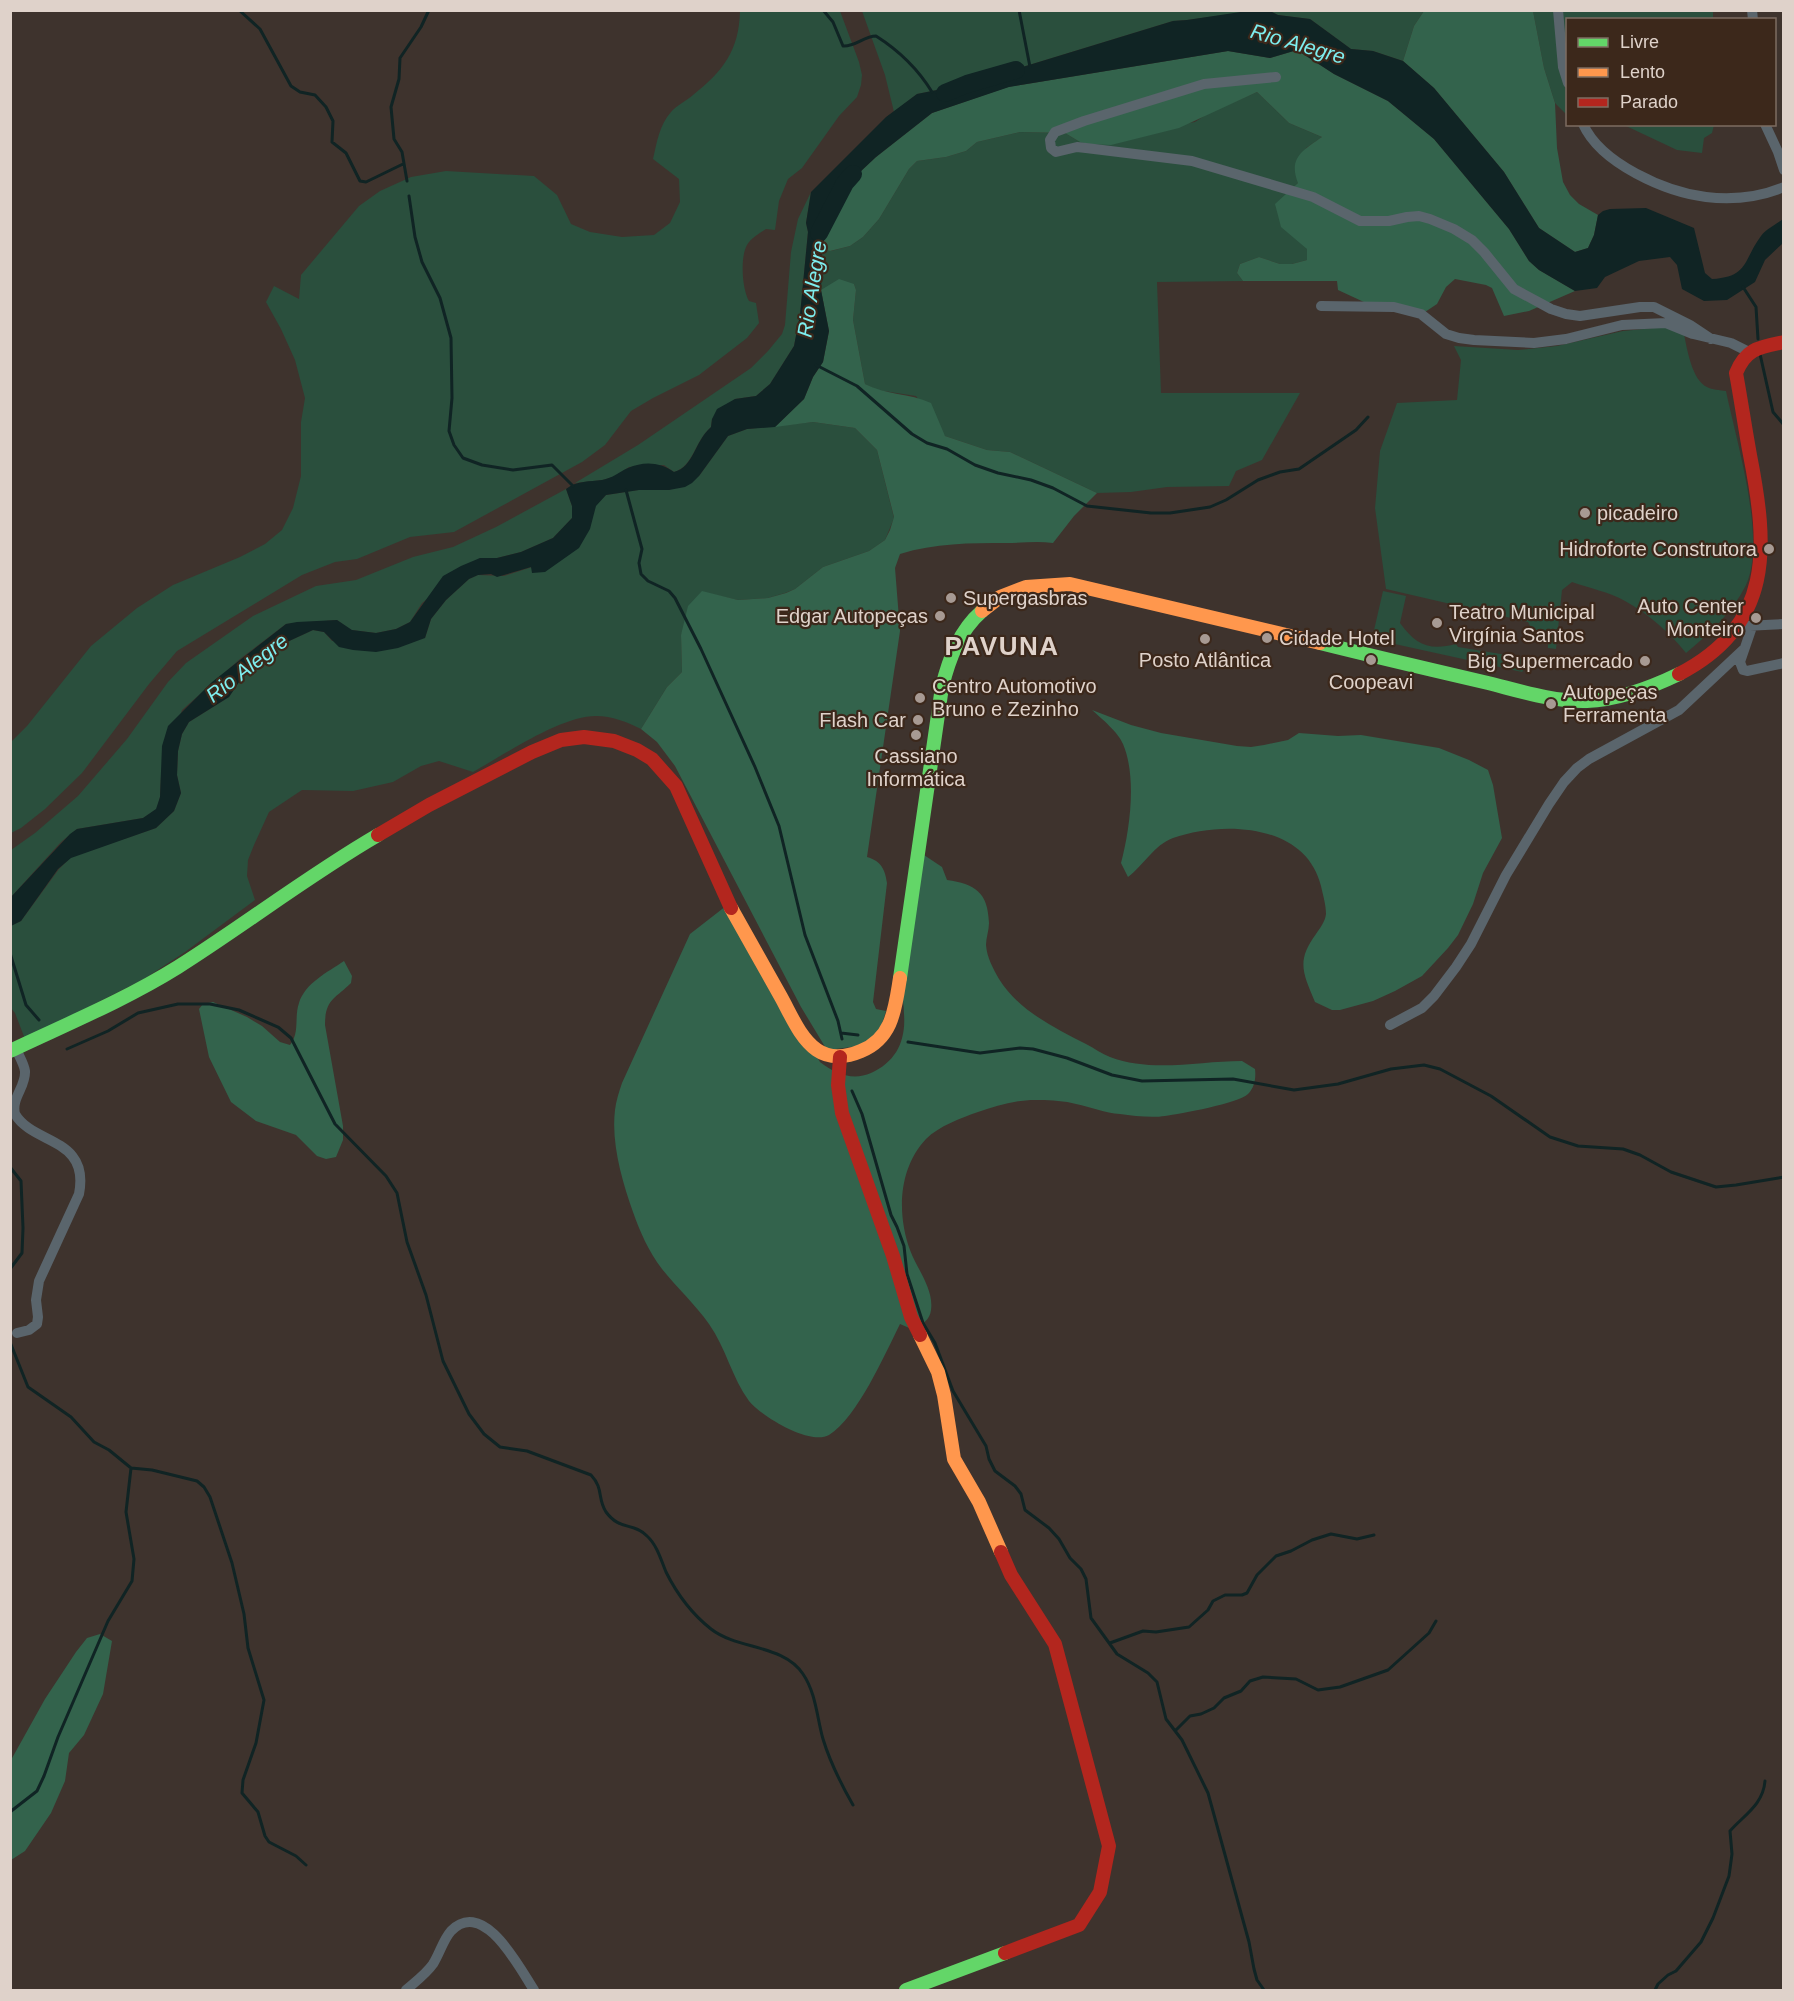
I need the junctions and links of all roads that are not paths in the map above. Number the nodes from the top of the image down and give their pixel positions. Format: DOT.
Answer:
graph roads {
  1 [pos="1558,10"];
  2 [pos="1276,77"];
  3 [pos="1566,77"];
  4 [pos="1584,126"];
  5 [pos="1766,126"];
  6 [pos="1784,170"];
  7 [pos="1784,187"];
  8 [pos="1321,306"];
  9 [pos="1711,339"];
  10 [pos="1784,342"];
  11 [pos="1757,348"];
  12 [pos="1784,624"];
  13 [pos="1745,626"];
  14 [pos="1743,650"];
  15 [pos="1784,663"];
  16 [pos="1390,1025"];
  17 [pos="13,1050"];
  18 [pos="840,1057"];
  19 [pos="17,1333"];
  20 [pos="406,1990"];
  21 [pos="534,1990"];
  22 [pos="906,1990"];
  1 -- 3 [label="street"];
  2 -- 9 [label="street"];
  4 -- 7 [label="street"];
  5 -- 6 [label="street"];
  8 -- 9 [label="street"];
  9 -- 11 [label="street"];
  10 -- 11 [label="main road"];
  11 -- 13 [label="main road"];
  12 -- 13 [label="street"];
  13 -- 14 [label="street"];
  13 -- 18 [label="main road"];
  14 -- 15 [label="street"];
  14 -- 16 [label="street"];
  17 -- 18 [label="main road"];
  17 -- 19 [label="street"];
  18 -- 22 [label="main road"];
  20 -- 21 [label="street"];
}
